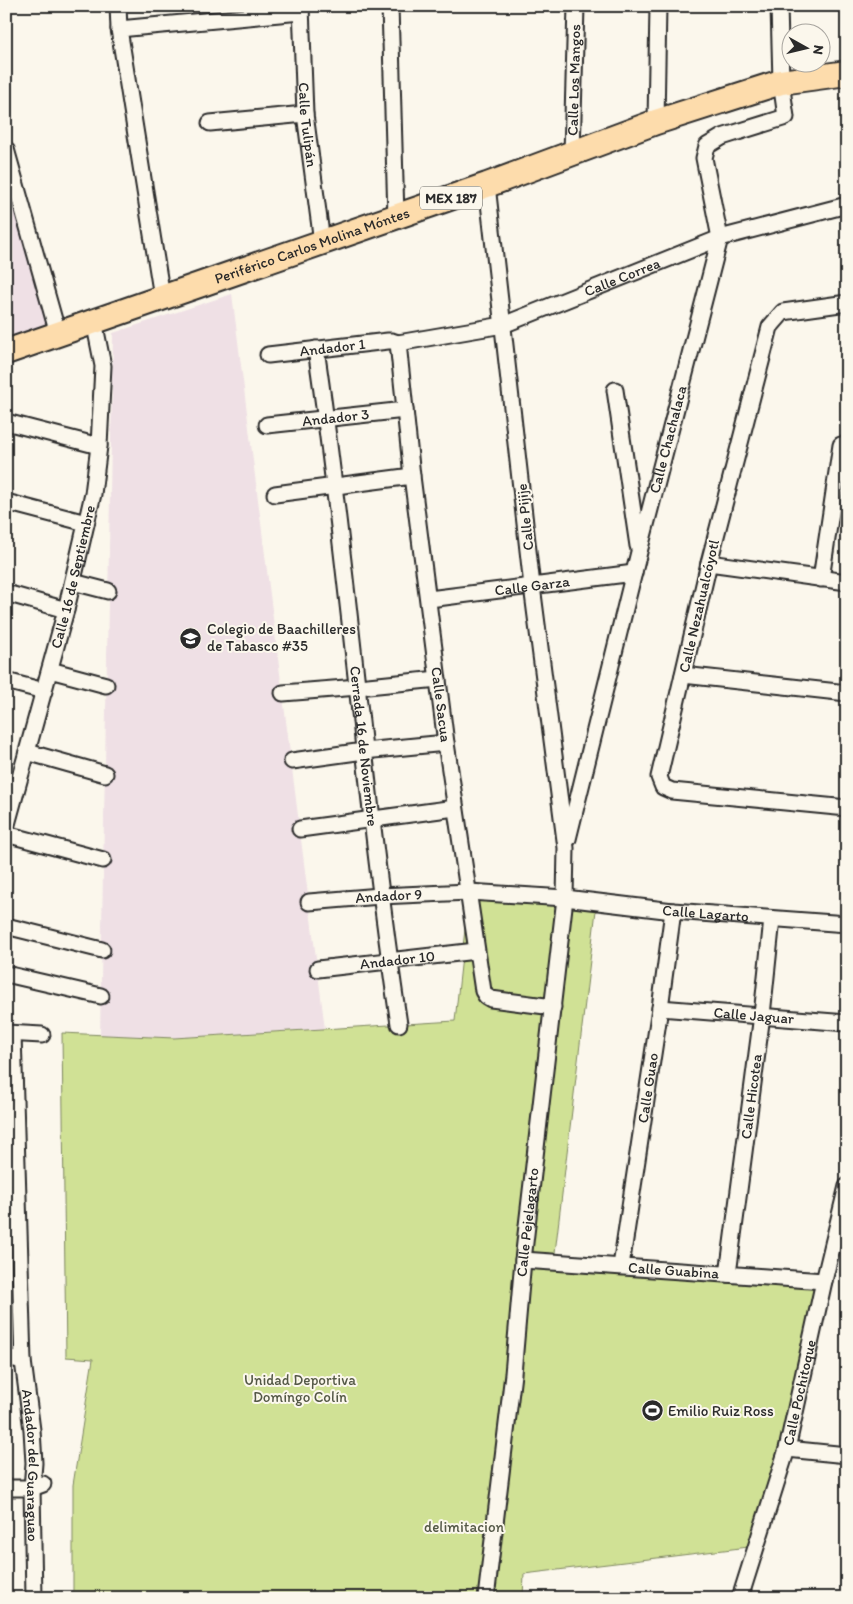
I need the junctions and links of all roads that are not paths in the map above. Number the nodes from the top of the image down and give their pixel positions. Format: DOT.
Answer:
graph roads {
  1 [pos="118,6"];
  2 [pos="390,6"];
  3 [pos="576,6"];
  4 [pos="658,6"];
  5 [pos="779,6"];
  6 [pos="301,9"];
  7 [pos="119,29"];
  8 [pos="847,73"];
  9 [pos="781,82"];
  10 [pos="305,114"];
  11 [pos="656,122"];
  12 [pos="210,123"];
  13 [pos="6,150"];
  14 [pos="572,154"];
  15 [pos="487,185"];
  16 [pos="847,204"];
  17 [pos="396,217"];
  18 [pos="720,238"];
  19 [pos="322,242"];
  20 [pos="162,297"];
  21 [pos="847,303"];
  22 [pos="94,321"];
  23 [pos="503,325"];
  24 [pos="58,334"];
  25 [pos="398,343"];
  26 [pos="316,349"];
  27 [pos="6,352"];
  28 [pos="268,355"];
  29 [pos="614,390"];
  30 [pos="405,410"];
  31 [pos="326,420"];
  32 [pos="6,422"];
  33 [pos="267,425"];
  34 [pos="841,445"];
  35 [pos="99,446"];
  36 [pos="412,476"];
  37 [pos="334,486"];
  38 [pos="275,494"];
  39 [pos="6,502"];
  40 [pos="86,523"];
  41 [pos="639,552"];
  42 [pos="709,563"];
  43 [pos="634,572"];
  44 [pos="821,579"];
  45 [pos="72,582"];
  46 [pos="847,582"];
  47 [pos="532,586"];
  48 [pos="108,591"];
  49 [pos="6,593"];
  50 [pos="429,599"];
  51 [pos="66,610"];
  52 [pos="50,670"];
  53 [pos="682,675"];
  54 [pos="438,679"];
  55 [pos="6,681"];
  56 [pos="106,685"];
  57 [pos="358,687"];
  58 [pos="44,691"];
  59 [pos="283,693"];
  60 [pos="847,693"];
  61 [pos="446,743"];
  62 [pos="364,751"];
  63 [pos="27,752"];
  64 [pos="292,761"];
  65 [pos="14,772"];
  66 [pos="105,774"];
  67 [pos="455,808"];
  68 [pos="847,808"];
  69 [pos="372,819"];
  70 [pos="6,828"];
  71 [pos="300,829"];
  72 [pos="6,834"];
  73 [pos="566,848"];
  74 [pos="103,860"];
  75 [pos="469,892"];
  76 [pos="380,896"];
  77 [pos="565,898"];
  78 [pos="309,902"];
  79 [pos="673,911"];
  80 [pos="772,919"];
  81 [pos="846,924"];
  82 [pos="6,926"];
  83 [pos="102,950"];
  84 [pos="476,951"];
  85 [pos="389,960"];
  86 [pos="318,969"];
  87 [pos="6,974"];
  88 [pos="101,996"];
  89 [pos="553,1007"];
  90 [pos="660,1008"];
  91 [pos="762,1016"];
  92 [pos="847,1023"];
  93 [pos="399,1024"];
  94 [pos="10,1033"];
  95 [pos="42,1035"];
  96 [pos="11,1182"];
  97 [pos="847,1186"];
  98 [pos="523,1260"];
  99 [pos="621,1266"];
  100 [pos="728,1274"];
  101 [pos="824,1281"];
  102 [pos="6,1357"];
  103 [pos="23,1361"];
  104 [pos="787,1449"];
  105 [pos="847,1455"];
  106 [pos="37,1486"];
  107 [pos="6,1488"];
  108 [pos="34,1598"];
  109 [pos="486,1598"];
  110 [pos="740,1598"];
  1 -- 7 [label="street"];
  2 -- 17 [label="street"];
  3 -- 14 [label="street, Calle Los Mangos"];
  4 -- 11 [label="street"];
  5 -- 9 [label="street"];
  6 -- 7 [label="street"];
  6 -- 10 [label="street, Calle Tulipán"];
  7 -- 20 [label="street"];
  8 -- 9 [label="main road, Periférico Carlos Molina Móntes / MEX 187"];
  9 -- 11 [label="main road, Periférico Carlos Molina Móntes / MEX 187"];
  9 -- 18 [label="street, Calle Chachalaca"];
  10 -- 12 [label="street"];
  10 -- 19 [label="street, Calle Tulipán"];
  11 -- 14 [label="main road, Periférico Carlos Molina Móntes / MEX 187"];
  13 -- 24 [label="street"];
  14 -- 15 [label="main road, Periférico Carlos Molina Móntes / MEX 187"];
  15 -- 17 [label="main road, Periférico Carlos Molina Móntes / MEX 187"];
  15 -- 23 [label="street, Calle Pijije"];
  16 -- 18 [label="street, Calle Correa"];
  17 -- 19 [label="main road, Periférico Carlos Molina Móntes / MEX 187"];
  18 -- 23 [label="street, Calle Correa"];
  18 -- 41 [label="street, Calle Chachalaca"];
  19 -- 20 [label="main road, Periférico Carlos Molina Móntes / MEX 187"];
  20 -- 22 [label="main road, Periférico Carlos Molina Móntes / MEX 187"];
  21 -- 42 [label="street, Calle Nezahualcóyotl"];
  22 -- 24 [label="main road, Periférico Carlos Molina Móntes / MEX 187"];
  22 -- 35 [label="street, Calle 16 de Septiembre"];
  23 -- 25 [label="street, Calle Correa"];
  23 -- 47 [label="street, Calle Pijije"];
  24 -- 27 [label="main road, Periférico Carlos Molina Móntes / MEX 187"];
  25 -- 26 [label="street, Andador 1"];
  25 -- 30 [label="street, Calle Sacua"];
  26 -- 28 [label="street, Andador 1"];
  26 -- 31 [label="street, Cerrada 16 de Noviembre"];
  29 -- 41 [label="street"];
  30 -- 31 [label="street, Andador 3"];
  30 -- 36 [label="street, Calle Sacua"];
  31 -- 33 [label="street, Andador 3"];
  31 -- 37 [label="street, Cerrada 16 de Noviembre"];
  32 -- 35 [label="street"];
  34 -- 44 [label="street"];
  35 -- 40 [label="street, Calle 16 de Septiembre"];
  36 -- 37 [label="street"];
  36 -- 50 [label="street, Calle Sacua"];
  37 -- 38 [label="street"];
  37 -- 57 [label="street, Cerrada 16 de Noviembre"];
  39 -- 40 [label="street"];
  40 -- 45 [label="street, Calle 16 de Septiembre"];
  41 -- 43 [label="street, Calle Chachalaca"];
  42 -- 44 [label="street"];
  42 -- 53 [label="street, Calle Nezahualcóyotl"];
  43 -- 47 [label="street, Calle Garza"];
  43 -- 73 [label="street, Calle Chachalaca"];
  44 -- 46 [label="street"];
  45 -- 48 [label="street"];
  45 -- 51 [label="street, Calle 16 de Septiembre"];
  47 -- 50 [label="street, Calle Garza"];
  47 -- 73 [label="street, Calle Pijije"];
  49 -- 51 [label="street"];
  50 -- 54 [label="street, Calle Sacua"];
  51 -- 52 [label="street, Calle 16 de Septiembre"];
  52 -- 56 [label="street"];
  52 -- 58 [label="street, Calle 16 de Septiembre"];
  53 -- 60 [label="street"];
  53 -- 68 [label="street, Calle Nezahualcóyotl"];
  54 -- 57 [label="street"];
  54 -- 61 [label="street, Calle Sacua"];
  55 -- 58 [label="street"];
  57 -- 59 [label="street"];
  57 -- 62 [label="street, Cerrada 16 de Noviembre"];
  58 -- 63 [label="street, Calle 16 de Septiembre"];
  61 -- 62 [label="street"];
  61 -- 67 [label="street, Calle Sacua"];
  62 -- 64 [label="street"];
  62 -- 69 [label="street, Cerrada 16 de Noviembre"];
  63 -- 65 [label="street, Calle 16 de Septiembre"];
  63 -- 66 [label="street"];
  65 -- 70 [label="street, Calle 16 de Septiembre"];
  67 -- 69 [label="street"];
  67 -- 75 [label="street, Calle Sacua"];
  69 -- 71 [label="street"];
  69 -- 76 [label="street, Cerrada 16 de Noviembre"];
  72 -- 74 [label="street"];
  73 -- 77 [label="street, Calle Pejelagarto"];
  75 -- 76 [label="street, Andador 9"];
  75 -- 77 [label="street, Andador 9"];
  75 -- 84 [label="street, Calle Sacua"];
  76 -- 78 [label="street, Andador 9"];
  76 -- 85 [label="street, Cerrada 16 de Noviembre"];
  77 -- 79 [label="street, Calle Lagarto"];
  77 -- 89 [label="street, Calle Pejelagarto"];
  79 -- 80 [label="street, Calle Lagarto"];
  79 -- 90 [label="street, Calle Guao"];
  80 -- 81 [label="street, Calle Lagarto"];
  80 -- 91 [label="street, Calle Hicotea"];
  82 -- 83 [label="street"];
  84 -- 85 [label="street, Andador 10"];
  84 -- 89 [label="street, Calle Sacua"];
  85 -- 86 [label="street, Andador 10"];
  85 -- 93 [label="street, Cerrada 16 de Noviembre"];
  87 -- 88 [label="street"];
  89 -- 98 [label="street, Calle Pejelagarto"];
  90 -- 91 [label="street, Calle Jaguar"];
  90 -- 99 [label="street, Calle Guao"];
  91 -- 92 [label="street, Calle Jaguar"];
  91 -- 100 [label="street, Calle Hicotea"];
  94 -- 95 [label="street"];
  94 -- 96 [label="street, Andador del Guaraguao"];
  96 -- 103 [label="street, Andador del Guaraguao"];
  97 -- 101 [label="street, Calle Pochitoque"];
  98 -- 99 [label="street, Calle Guabina"];
  98 -- 109 [label="street, Calle Pejelagarto"];
  99 -- 100 [label="street, Calle Guabina"];
  100 -- 101 [label="street, Calle Guabina"];
  101 -- 104 [label="street, Calle Pochitoque"];
  102 -- 103 [label="street"];
  103 -- 106 [label="street, Andador del Guaraguao"];
  104 -- 105 [label="street"];
  104 -- 110 [label="street, Calle Pochitoque"];
  106 -- 107 [label="street"];
  106 -- 108 [label="street, Andador del Guaraguao"];
}
